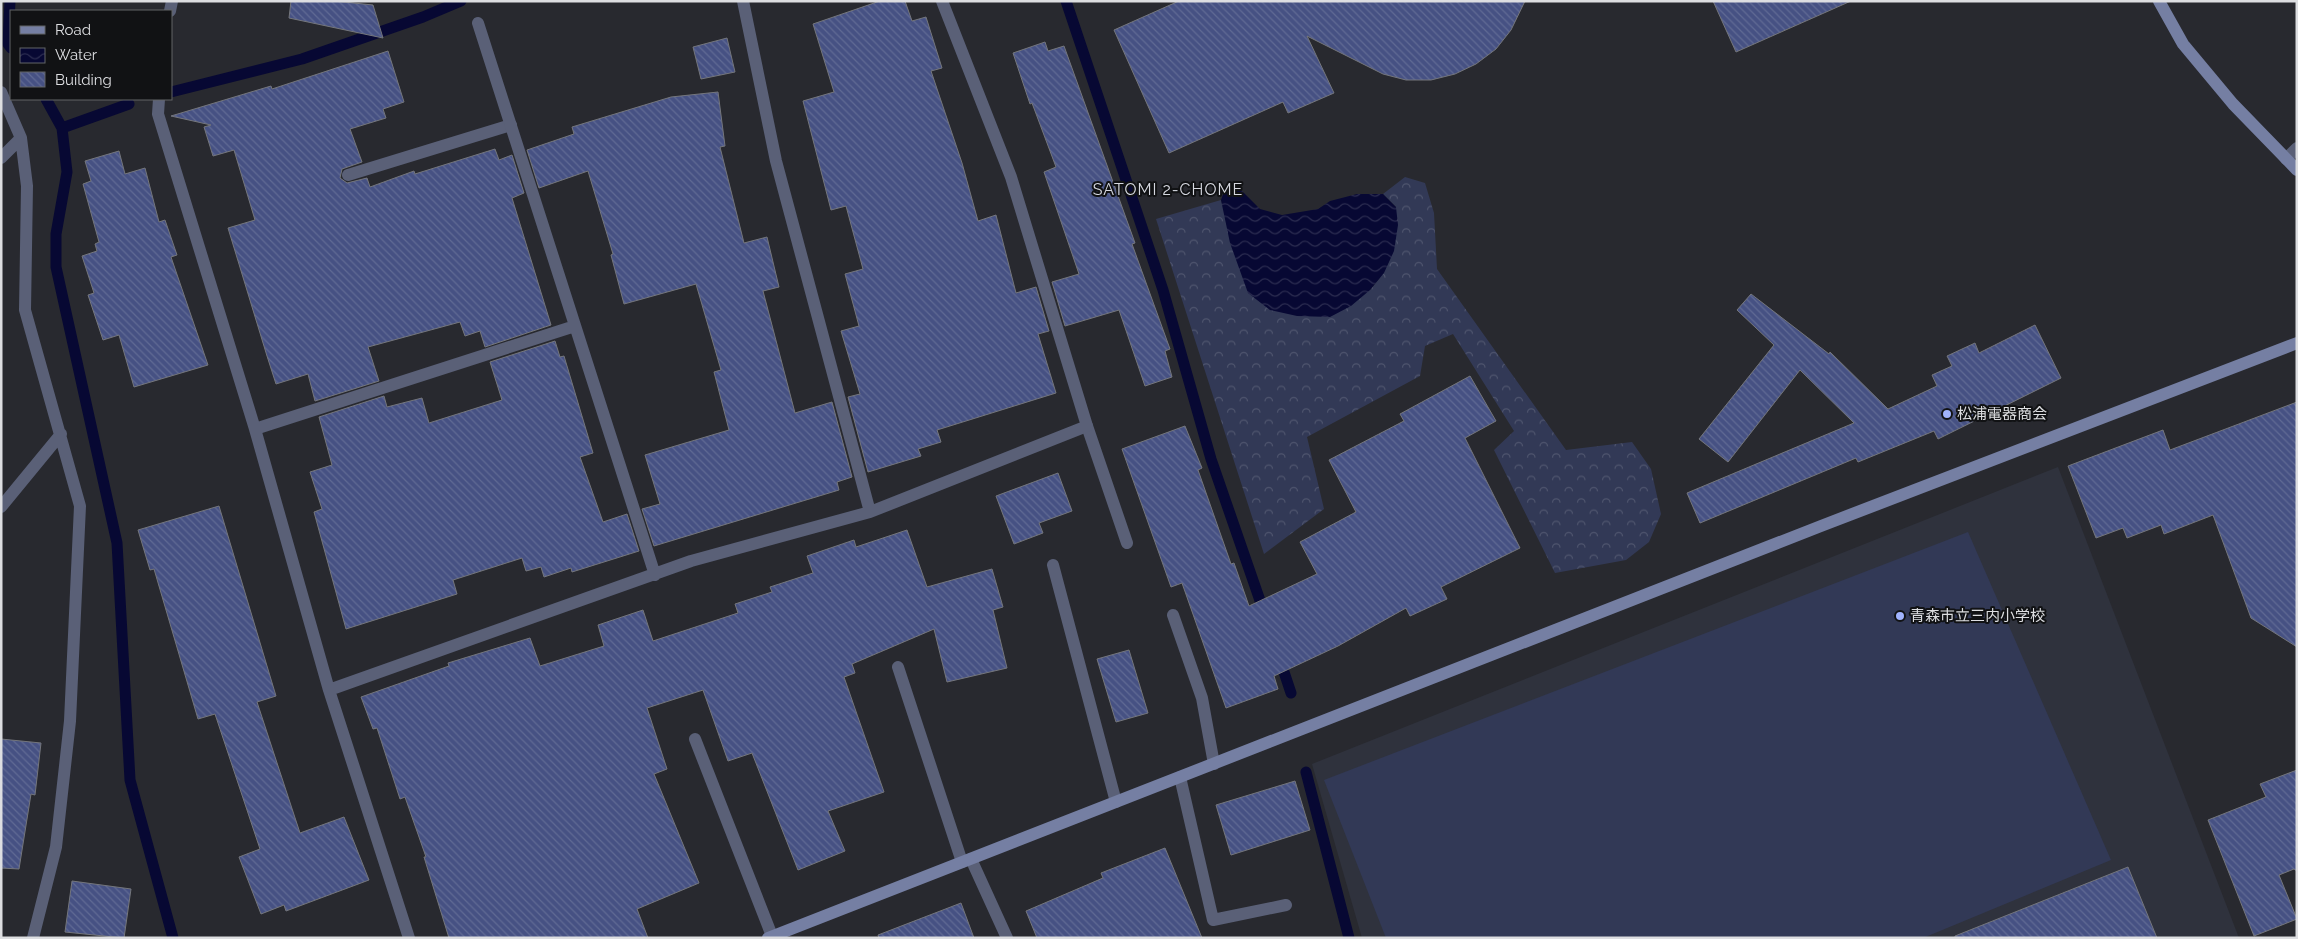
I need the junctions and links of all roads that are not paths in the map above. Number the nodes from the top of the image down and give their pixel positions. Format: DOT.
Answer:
graph roads {
  1 [pos="743,1"];
  2 [pos="942,1"];
  3 [pos="2159,1"];
  4 [pos="478,23"];
  5 [pos="1,92"];
  6 [pos="159,100"];
  7 [pos="511,125"];
  8 [pos="21,138"];
  9 [pos="2297,148"];
  10 [pos="1,158"];
  11 [pos="2286,158"];
  12 [pos="2297,170"];
  13 [pos="348,175"];
  14 [pos="576,326"];
  15 [pos="2297,343"];
  16 [pos="1087,426"];
  17 [pos="255,429"];
  18 [pos="61,434"];
  19 [pos="1,507"];
  20 [pos="870,512"];
  21 [pos="1127,543"];
  22 [pos="1053,565"];
  23 [pos="655,575"];
  24 [pos="1173,615"];
  25 [pos="898,667"];
  26 [pos="329,690"];
  27 [pos="695,739"];
  28 [pos="1214,764"];
  29 [pos="1180,777"];
  30 [pos="1116,802"];
  31 [pos="966,861"];
  32 [pos="1286,905"];
  33 [pos="770,937"];
  34 [pos="33,938"];
  35 [pos="409,938"];
  36 [pos="1007,938"];
  1 -- 20 [label="street"];
  2 -- 16 [label="street"];
  3 -- 11 [label="street"];
  4 -- 7 [label="street"];
  5 -- 8 [label="street"];
  6 -- 17 [label="street"];
  7 -- 13 [label="street"];
  7 -- 14 [label="street"];
  8 -- 10 [label="street"];
  8 -- 18 [label="street"];
  9 -- 11 [label="street"];
  11 -- 12 [label="street"];
  14 -- 17 [label="street"];
  14 -- 23 [label="street"];
  15 -- 28 [label="street"];
  16 -- 20 [label="street"];
  16 -- 21 [label="street"];
  17 -- 26 [label="street"];
  18 -- 19 [label="street"];
  18 -- 34 [label="street"];
  20 -- 23 [label="street"];
  22 -- 30 [label="street"];
  23 -- 26 [label="street"];
  24 -- 28 [label="street"];
  25 -- 31 [label="street"];
  26 -- 35 [label="street"];
  27 -- 33 [label="street"];
  28 -- 29 [label="street"];
  29 -- 30 [label="street"];
  29 -- 32 [label="street"];
  30 -- 31 [label="street"];
  31 -- 33 [label="street"];
  31 -- 36 [label="street"];
}
